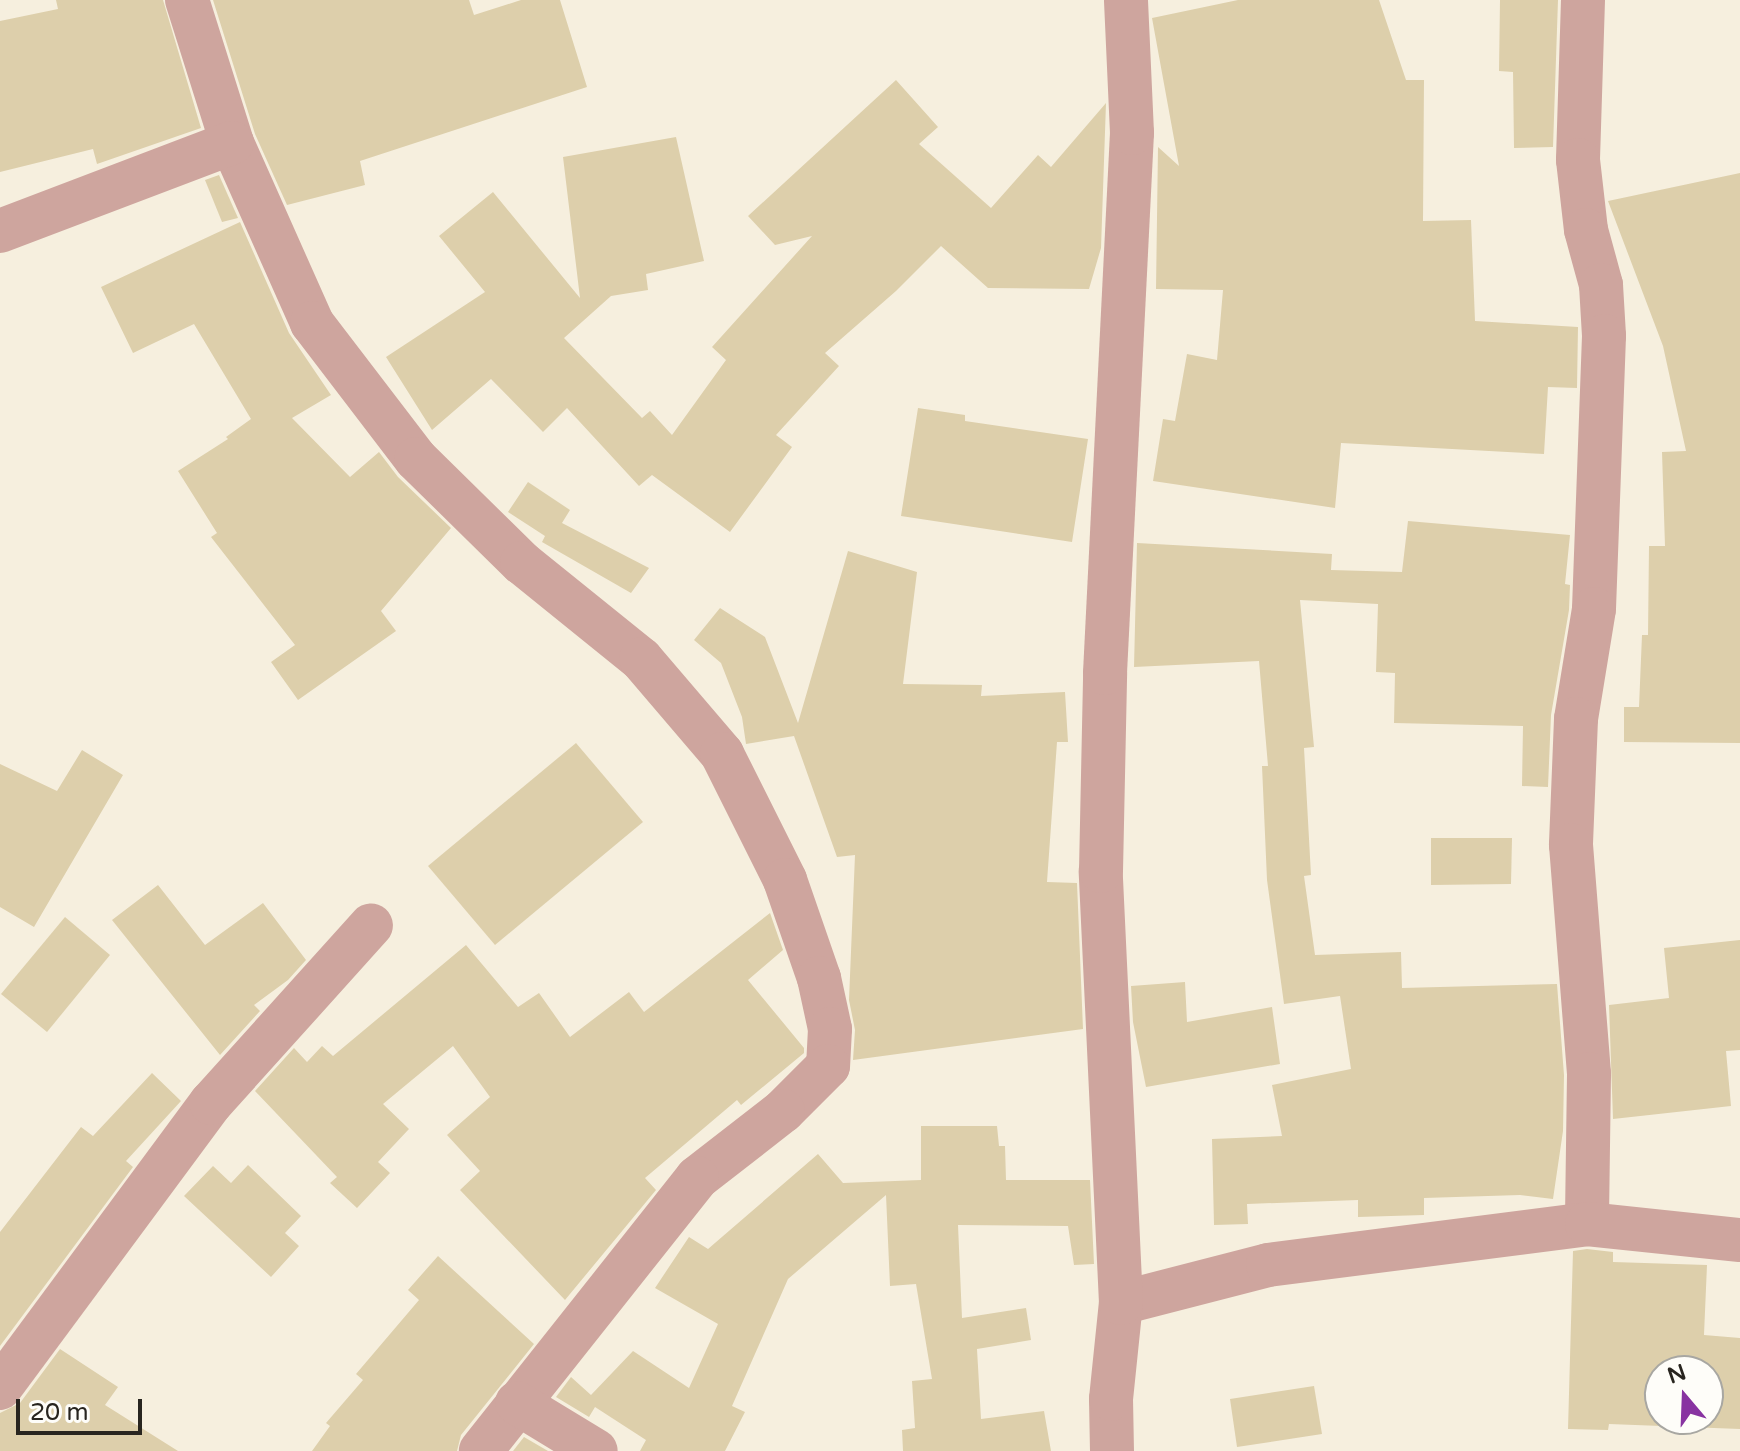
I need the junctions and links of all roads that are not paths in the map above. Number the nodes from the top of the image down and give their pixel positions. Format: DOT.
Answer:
graph roads {
  1 [pos="187,0"];
  2 [pos="1126,0"];
  3 [pos="1583,0"];
  4 [pos="232,143"];
  5 [pos="0,231"];
  6 [pos="371,925"];
  7 [pos="1587,1224"];
  8 [pos="1740,1240"];
  9 [pos="1121,1303"];
  10 [pos="0,1388"];
  11 [pos="517,1403"];
  12 [pos="481,1451"];
  13 [pos="596,1451"];
  14 [pos="1112,1451"];
  1 -- 4 [label="street"];
  2 -- 9 [label="street"];
  3 -- 7 [label="street"];
  4 -- 5 [label="street"];
  4 -- 11 [label="street"];
  6 -- 10 [label="street"];
  7 -- 8 [label="street"];
  7 -- 9 [label="street"];
  9 -- 14 [label="street"];
  11 -- 12 [label="street"];
  11 -- 13 [label="street"];
}
